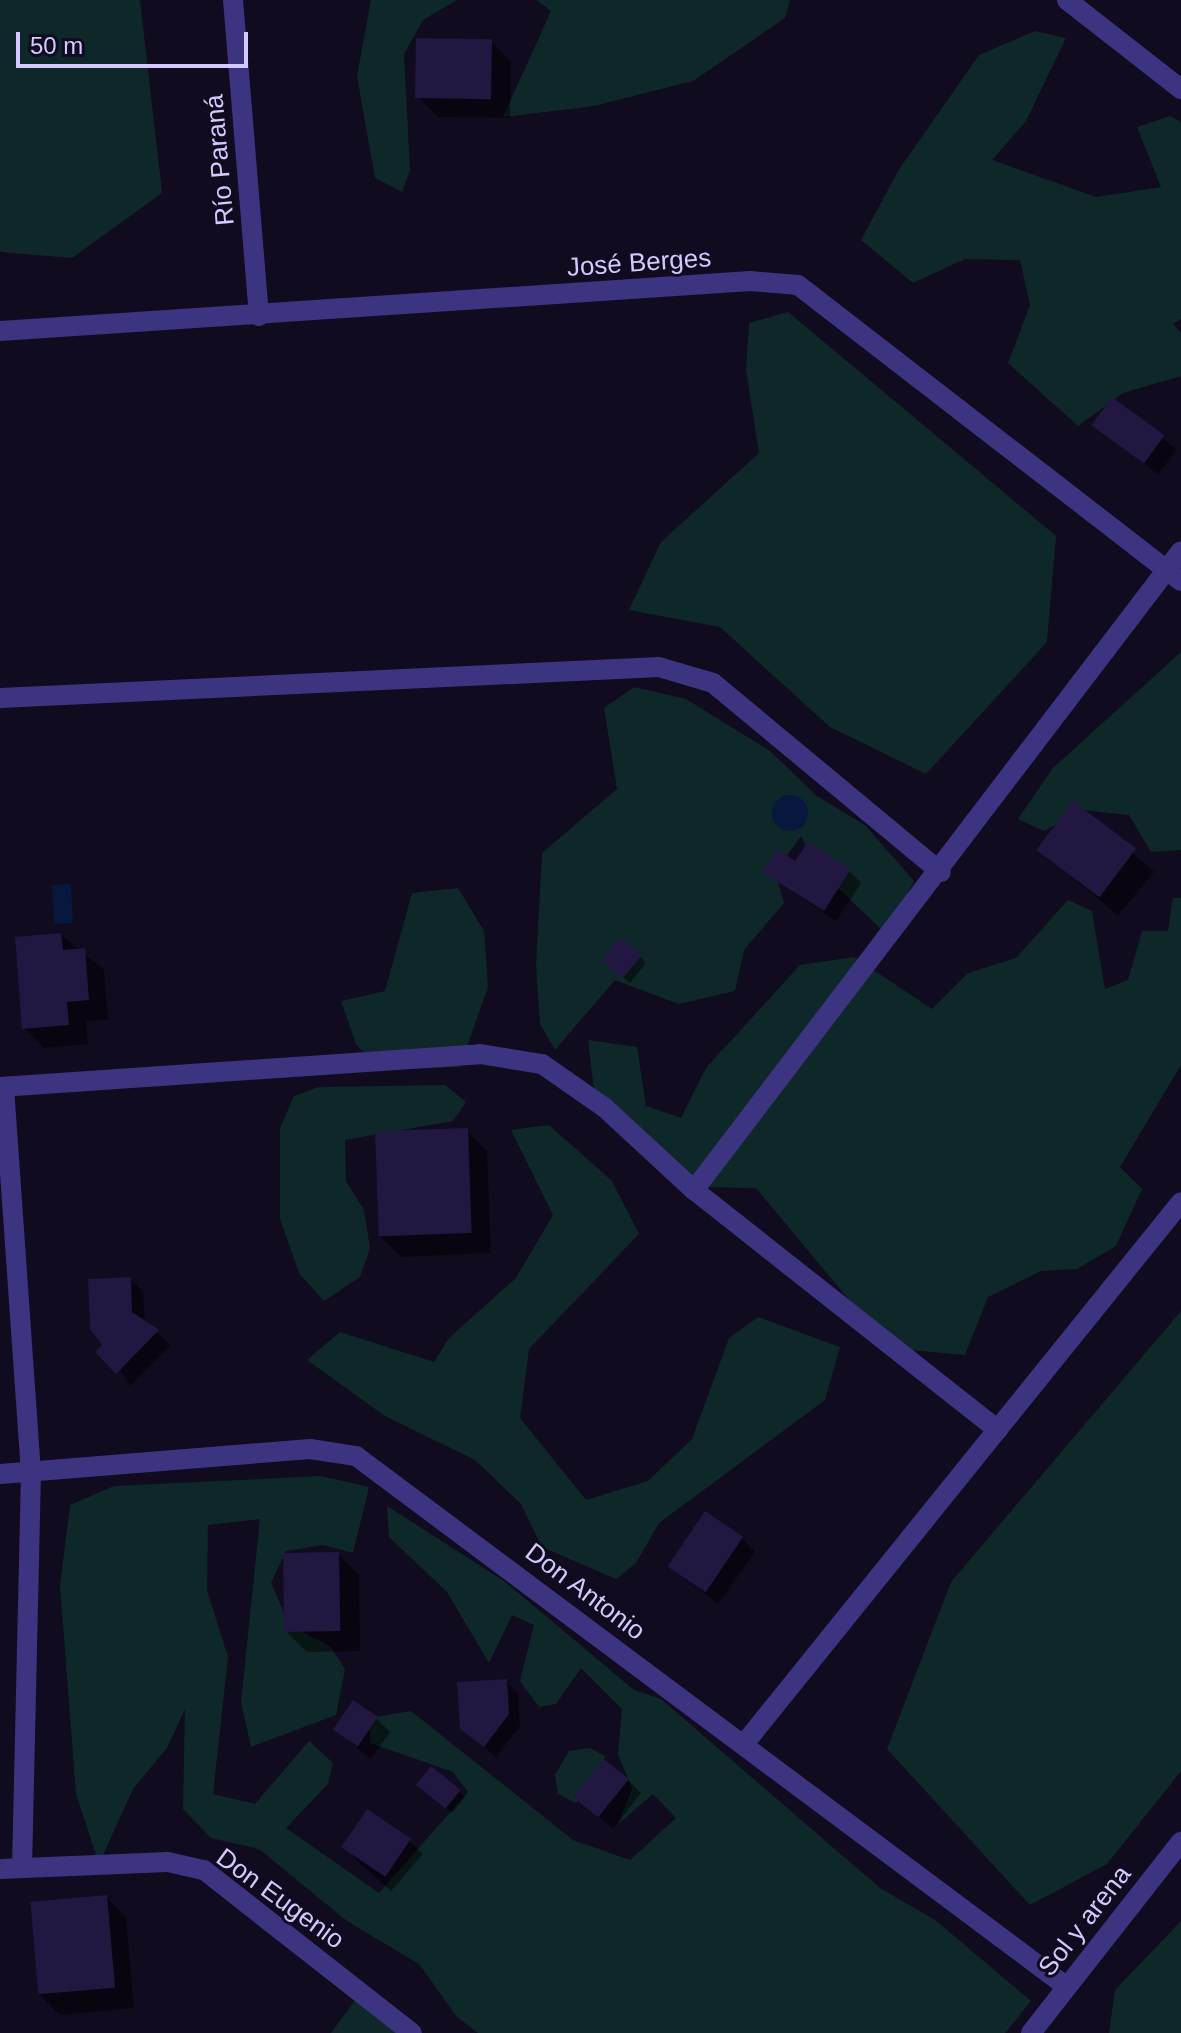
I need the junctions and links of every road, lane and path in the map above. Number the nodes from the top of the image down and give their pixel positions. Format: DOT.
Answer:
graph roads {
  1 [pos="233,0"];
  2 [pos="1076,3"];
  3 [pos="1181,89"];
  4 [pos="259,316"];
  5 [pos="0,331"];
  6 [pos="1181,551"];
  7 [pos="1174,575"];
  8 [pos="0,698"];
  9 [pos="941,872"];
  10 [pos="2,1087"];
  11 [pos="694,1190"];
  12 [pos="1181,1202"];
  13 [pos="998,1430"];
  14 [pos="31,1472"];
  15 [pos="0,1474"];
  16 [pos="744,1744"];
  17 [pos="1181,1842"];
  18 [pos="22,1868"];
  19 [pos="0,1869"];
  20 [pos="1067,1987"];
  21 [pos="412,2033"];
  22 [pos="1031,2033"];
  1 -- 4 [label="street, Río Paraná"];
  2 -- 3 [label="street"];
  4 -- 5 [label="street, José Berges"];
  4 -- 7 [label="street, José Berges"];
  6 -- 7 [label="street"];
  7 -- 9 [label="street"];
  8 -- 9 [label="street"];
  9 -- 11 [label="street"];
  10 -- 11 [label="street"];
  10 -- 14 [label="street"];
  11 -- 13 [label="street"];
  12 -- 13 [label="street"];
  13 -- 16 [label="street"];
  14 -- 15 [label="street, Don Antonio"];
  14 -- 16 [label="street, Don Antonio"];
  14 -- 18 [label="street"];
  16 -- 20 [label="street, Don Antonio"];
  17 -- 20 [label="street, Sol y arena"];
  18 -- 19 [label="street, Don Eugenio"];
  18 -- 21 [label="street, Don Eugenio"];
  20 -- 22 [label="street, Sol y arena"];
}
